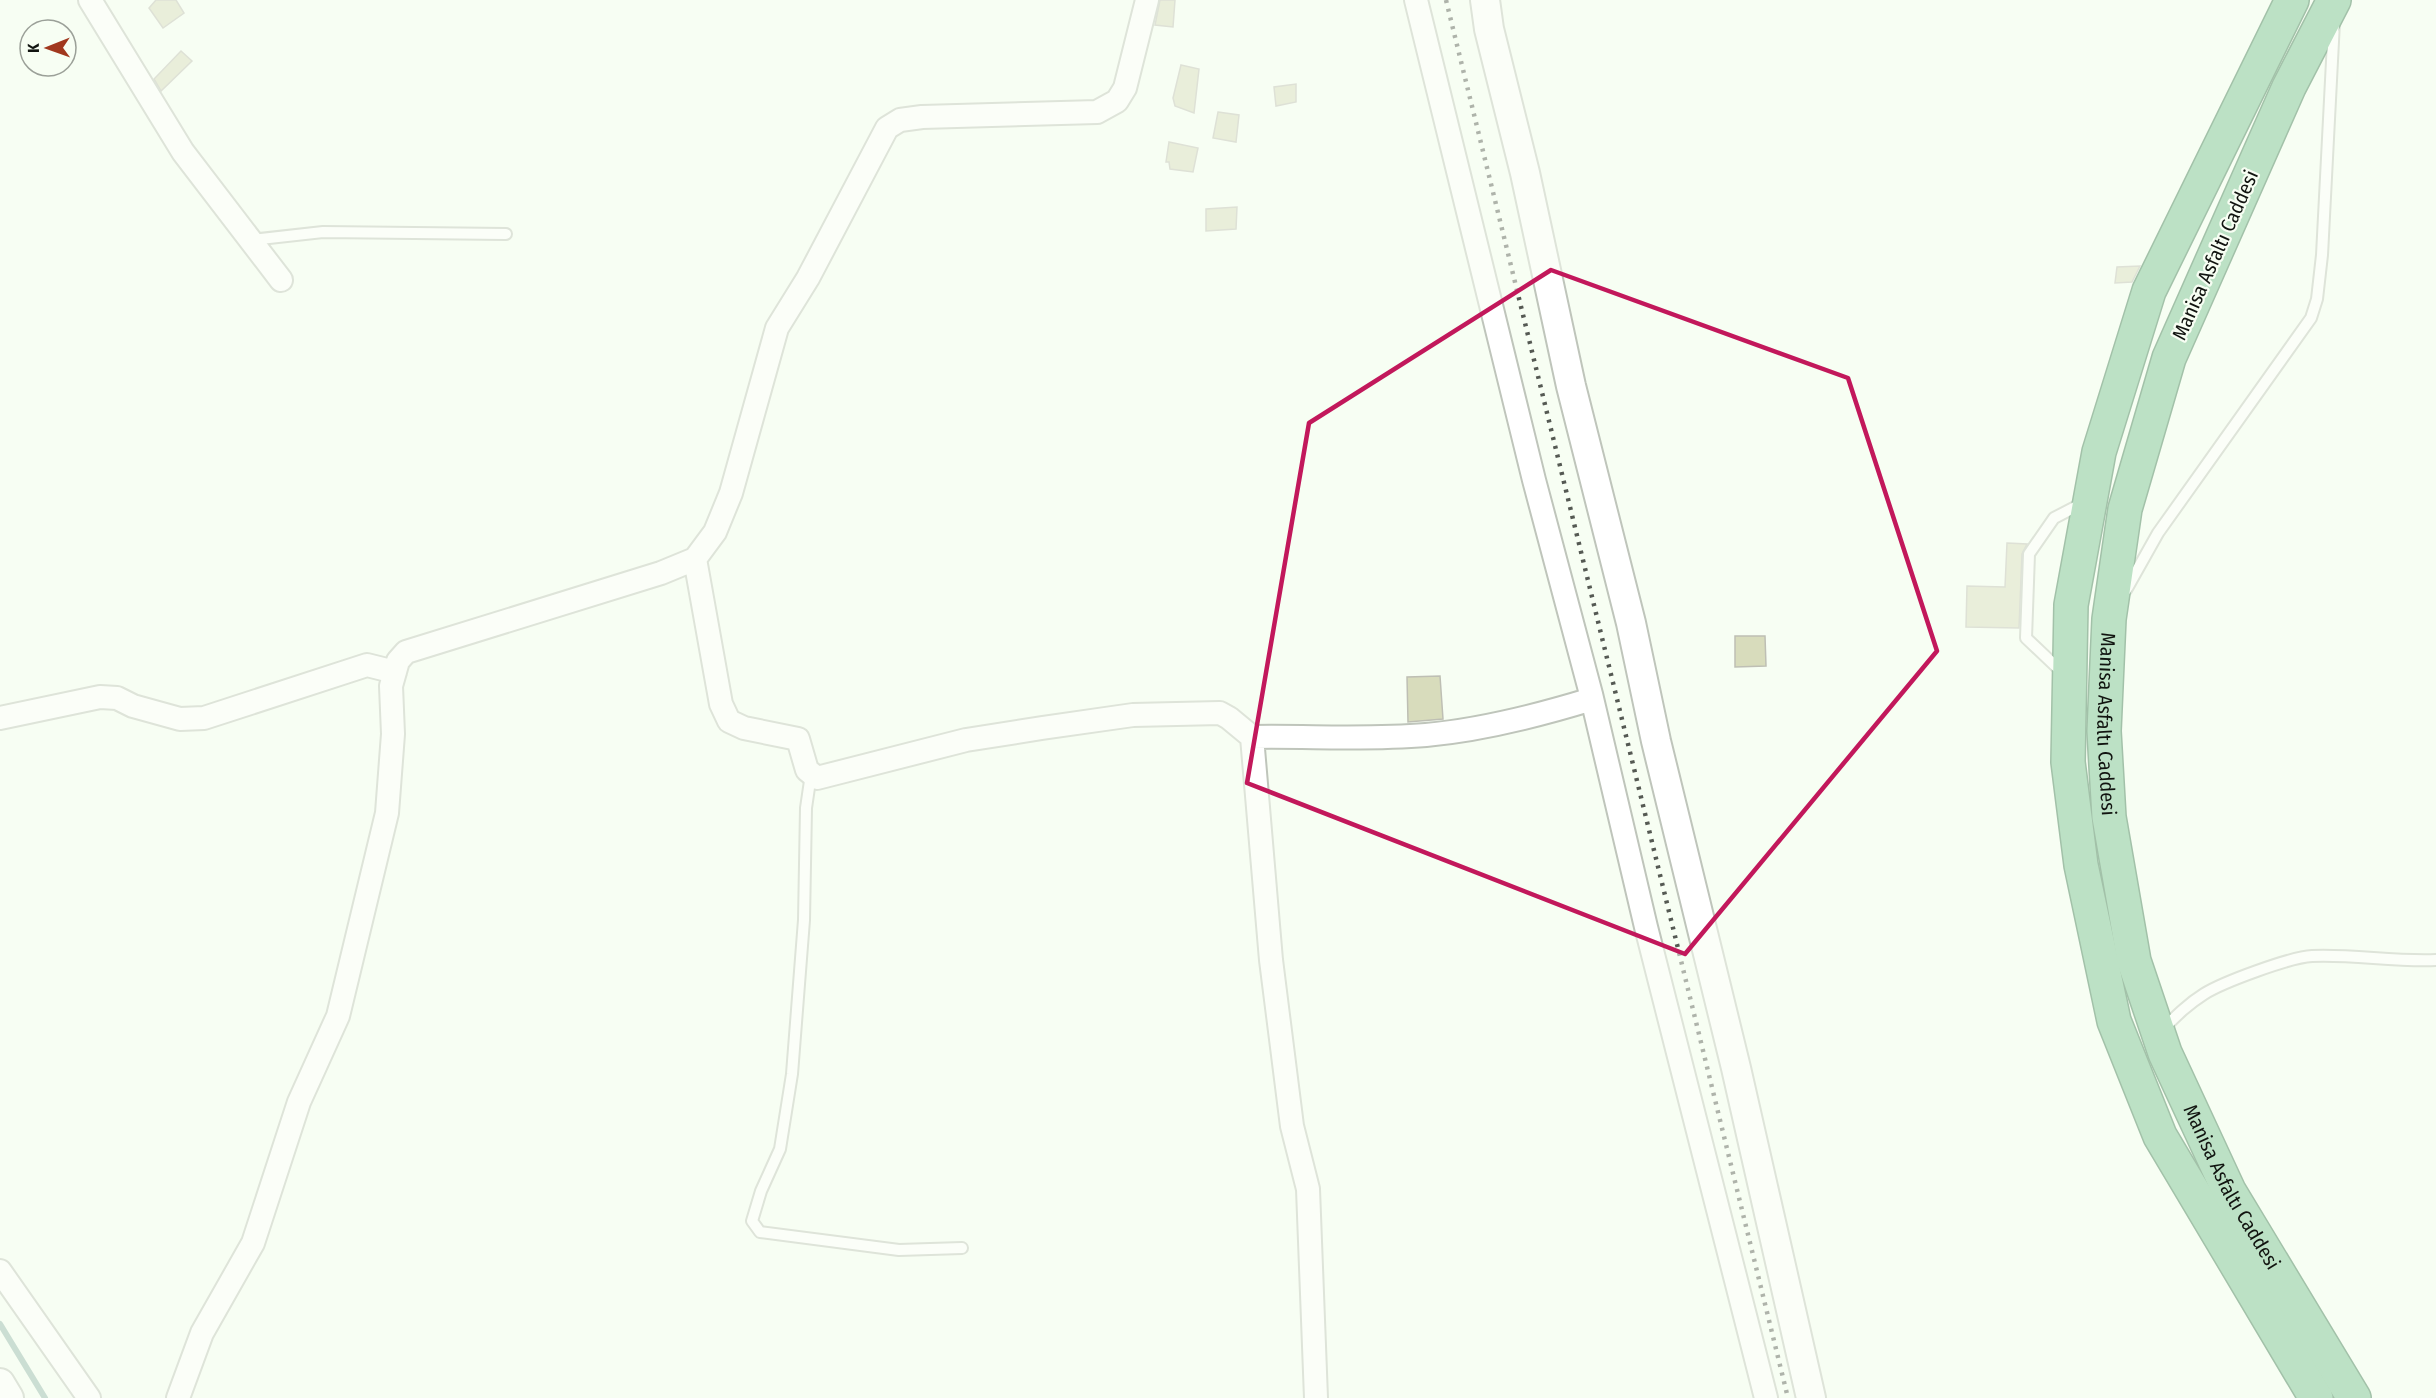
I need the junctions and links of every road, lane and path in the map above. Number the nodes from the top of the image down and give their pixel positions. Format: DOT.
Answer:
graph roads {
  1 [pos="90,0"];
  2 [pos="1147,0"];
  3 [pos="1416,0"];
  4 [pos="1485,0"];
  5 [pos="2292,0"];
  6 [pos="2335,0"];
  7 [pos="506,234"];
  8 [pos="251,240"];
  9 [pos="281,280"];
  10 [pos="2091,499"];
  11 [pos="695,559"];
  12 [pos="2109,619"];
  13 [pos="395,672"];
  14 [pos="2070,679"];
  15 [pos="1592,699"];
  16 [pos="0,718"];
  17 [pos="1252,737"];
  18 [pos="811,773"];
  19 [pos="2436,960"];
  20 [pos="2159,1033"];
  21 [pos="962,1248"];
  22 [pos="0,1271"];
  23 [pos="0,1383"];
  24 [pos="9,1398"];
  25 [pos="89,1398"];
  26 [pos="178,1398"];
  27 [pos="1316,1398"];
  28 [pos="1766,1398"];
  29 [pos="1811,1398"];
  30 [pos="2316,1398"];
  31 [pos="2355,1398"];
  1 -- 8 [label="street"];
  2 -- 11 [label="street"];
  3 -- 15 [label="street"];
  4 -- 29 [label="street"];
  5 -- 10 [label="highway, Manisa Asfaltı Caddesi"];
  6 -- 12 [label="highway, Manisa Asfaltı Caddesi"];
  6 -- 12 [label="lane"];
  7 -- 8 [label="lane"];
  8 -- 9 [label="street"];
  10 -- 14 [label="highway, Manisa Asfaltı Caddesi"];
  10 -- 14 [label="lane"];
  11 -- 13 [label="street"];
  11 -- 18 [label="street"];
  12 -- 20 [label="highway, Manisa Asfaltı Caddesi"];
  13 -- 16 [label="street"];
  13 -- 26 [label="street"];
  14 -- 30 [label="highway, Manisa Asfaltı Caddesi"];
  15 -- 17 [label="street"];
  15 -- 28 [label="street"];
  17 -- 18 [label="street"];
  17 -- 27 [label="street"];
  18 -- 21 [label="lane"];
  19 -- 20 [label="lane"];
  20 -- 31 [label="highway, Manisa Asfaltı Caddesi"];
  22 -- 25 [label="street"];
  23 -- 24 [label="street"];
}
